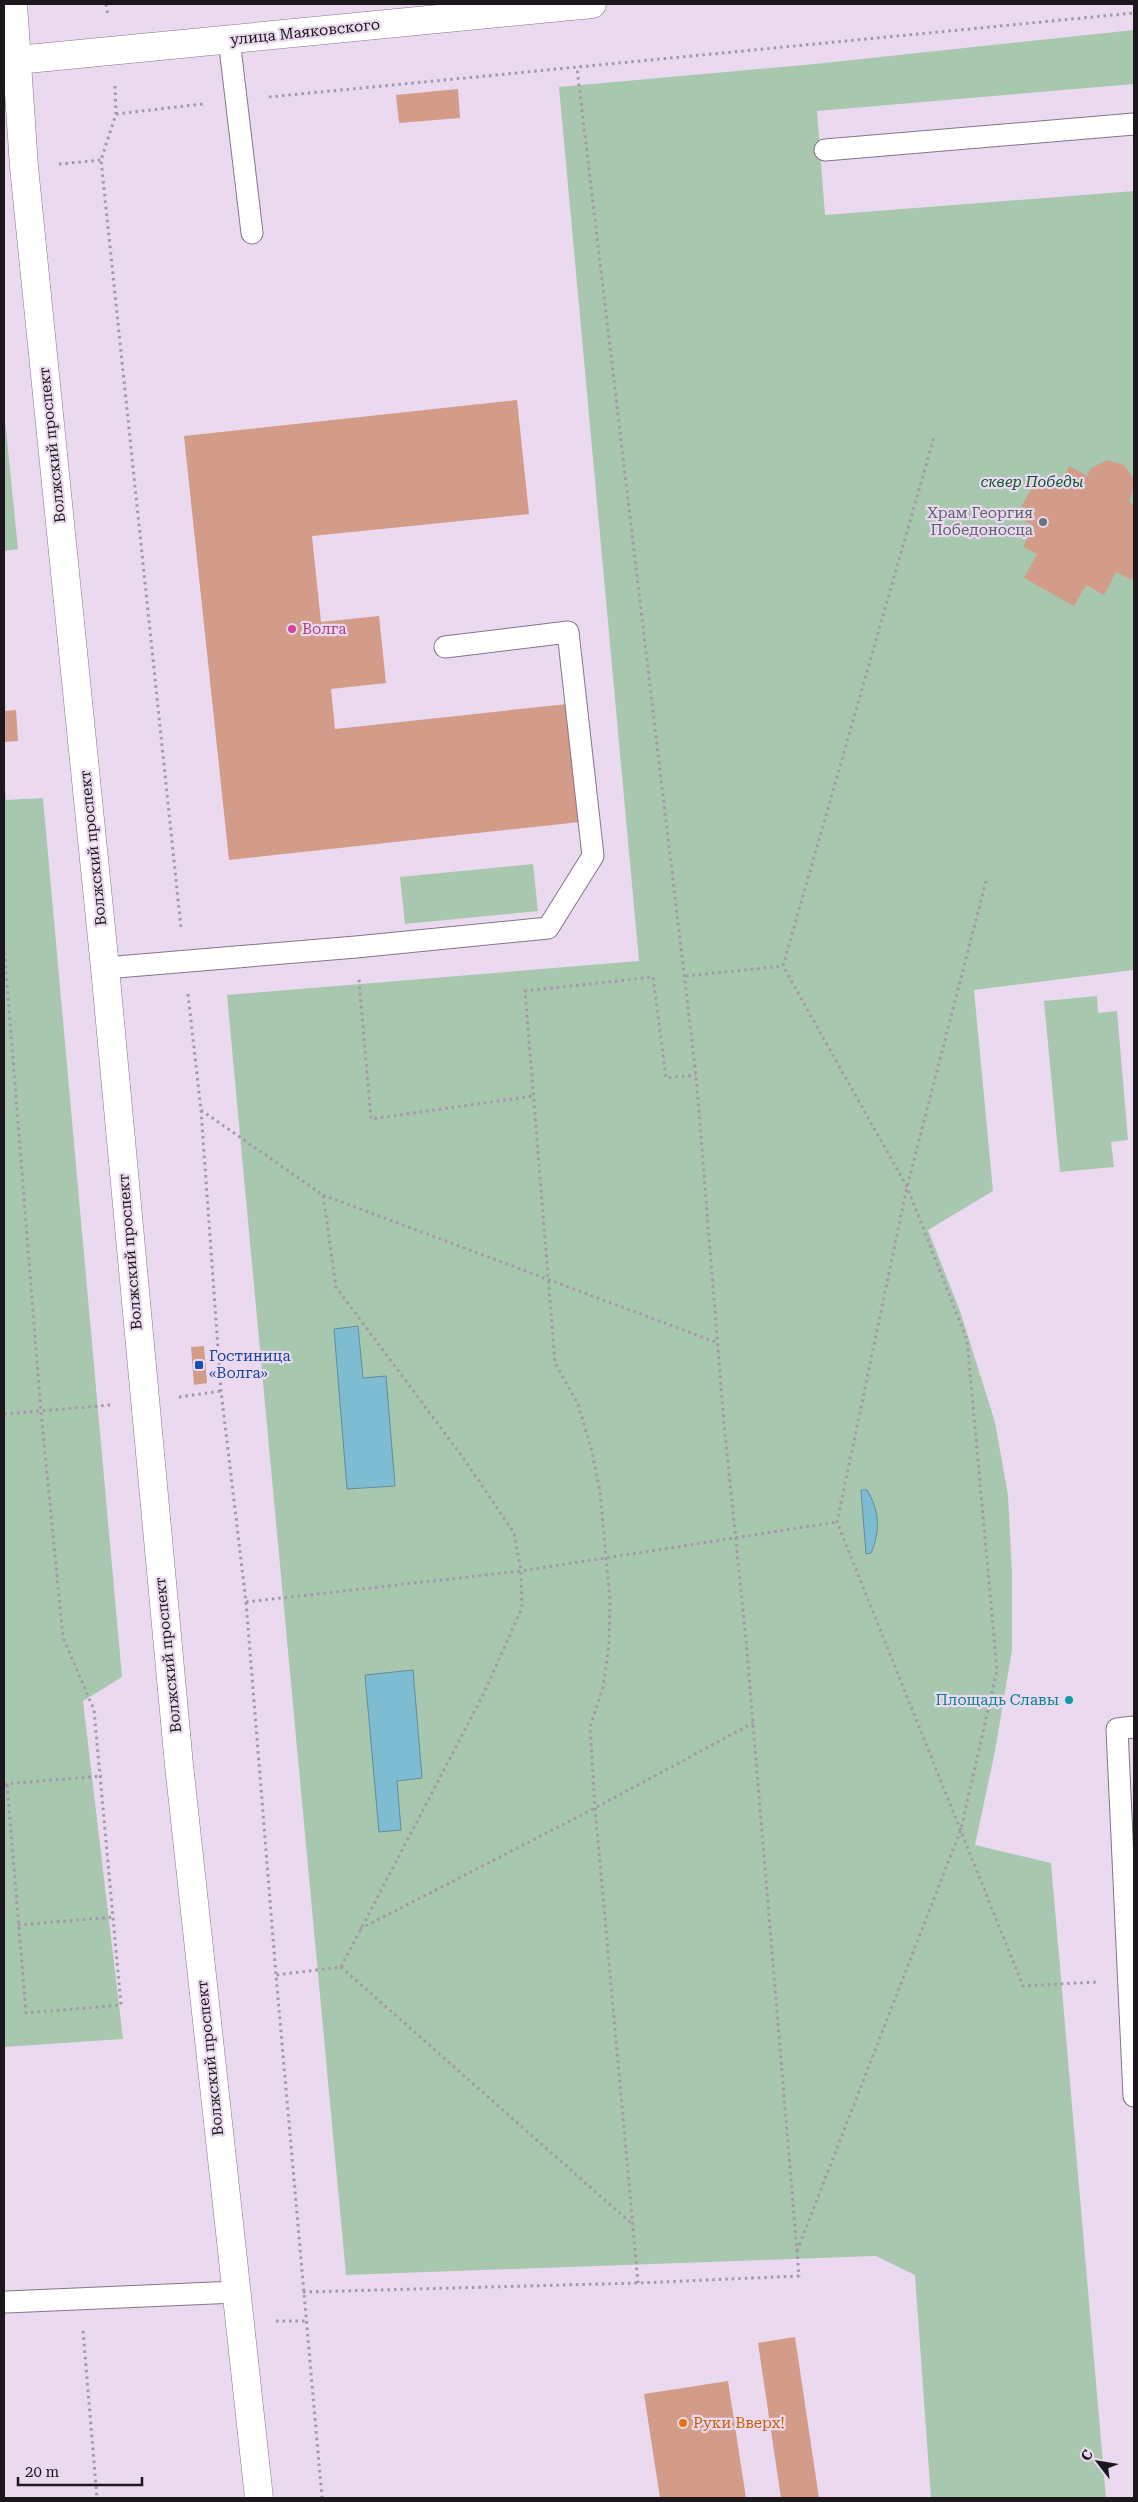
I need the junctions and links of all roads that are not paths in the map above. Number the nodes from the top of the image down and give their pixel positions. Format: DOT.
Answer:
graph roads {
  1 [pos="12,4"];
  2 [pos="592,4"];
  3 [pos="536,6"];
  4 [pos="229,39"];
  5 [pos="17,60"];
  6 [pos="1134,124"];
  7 [pos="825,150"];
  8 [pos="252,233"];
  9 [pos="445,648"];
  10 [pos="105,968"];
  11 [pos="1134,1727"];
  12 [pos="1134,2096"];
  13 [pos="236,2292"];
  14 [pos="7,2302"];
  15 [pos="259,2498"];
  1 -- 5 [label="main road, Волжский проспект"];
  2 -- 3 [label="main road, улица Маяковского"];
  3 -- 4 [label="main road, улица Маяковского"];
  4 -- 5 [label="main road, улица Маяковского"];
  4 -- 8 [label="lane"];
  5 -- 10 [label="main road, Волжский проспект"];
  6 -- 7 [label="lane"];
  9 -- 10 [label="lane"];
  10 -- 13 [label="main road, Волжский проспект"];
  11 -- 12 [label="lane"];
  13 -- 14 [label="lane"];
  13 -- 15 [label="main road, Волжский проспект"];
}
